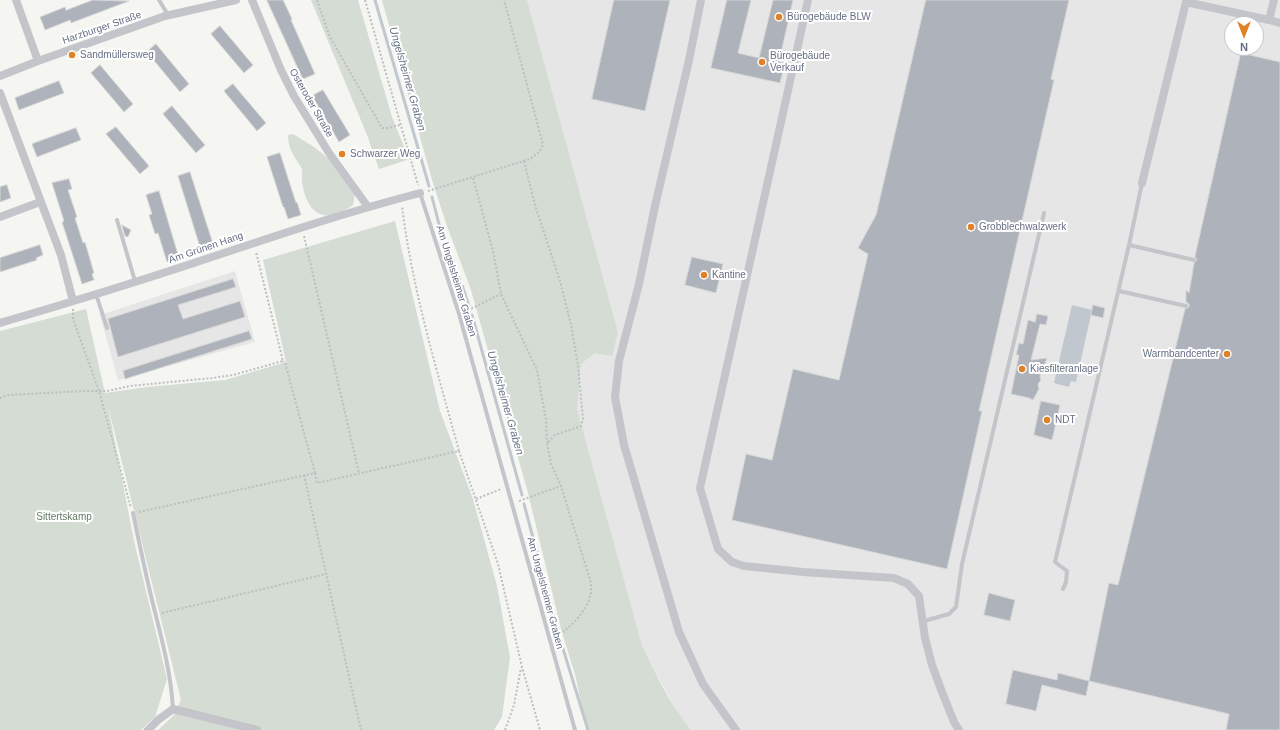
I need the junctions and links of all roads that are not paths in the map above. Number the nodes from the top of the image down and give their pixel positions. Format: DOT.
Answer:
graph roads {
  1 [pos="16,0"];
  2 [pos="159,0"];
  3 [pos="236,0"];
  4 [pos="252,0"];
  5 [pos="701,0"];
  6 [pos="808,0"];
  7 [pos="1274,0"];
  8 [pos="1186,1"];
  9 [pos="168,16"];
  10 [pos="1269,20"];
  11 [pos="1280,23"];
  12 [pos="38,61"];
  13 [pos="0,76"];
  14 [pos="0,93"];
  15 [pos="1142,183"];
  16 [pos="420,193"];
  17 [pos="40,202"];
  18 [pos="368,207"];
  19 [pos="1044,213"];
  20 [pos="0,217"];
  21 [pos="117,220"];
  22 [pos="1129,245"];
  23 [pos="1194,260"];
  24 [pos="135,282"];
  25 [pos="1119,291"];
  26 [pos="96,294"];
  27 [pos="73,301"];
  28 [pos="1186,306"];
  29 [pos="0,323"];
  30 [pos="107,328"];
  31 [pos="133,513"];
  32 [pos="1063,589"];
  33 [pos="924,621"];
  34 [pos="173,709"];
  35 [pos="148,730"];
  36 [pos="257,730"];
  37 [pos="575,730"];
  38 [pos="736,730"];
  39 [pos="959,730"];
  1 -- 12 [label="street"];
  2 -- 9 [label="lane"];
  3 -- 9 [label="street, Harzburger Straße"];
  4 -- 18 [label="street, Osteroder Straße"];
  5 -- 38 [label="street"];
  6 -- 33 [label="street"];
  7 -- 10 [label="street"];
  8 -- 10 [label="street"];
  8 -- 15 [label="street"];
  9 -- 12 [label="street, Harzburger Straße"];
  10 -- 11 [label="street"];
  12 -- 13 [label="street, Harzburger Straße"];
  14 -- 17 [label="street"];
  15 -- 22 [label="lane"];
  16 -- 18 [label="street, Am Grünen Hang"];
  16 -- 37 [label="lane, Am Ungelsheimer Graben"];
  17 -- 20 [label="street"];
  17 -- 27 [label="street"];
  18 -- 24 [label="street, Am Grünen Hang"];
  19 -- 33 [label="lane"];
  21 -- 24 [label="lane"];
  22 -- 23 [label="lane"];
  22 -- 25 [label="lane"];
  24 -- 26 [label="street, Am Grünen Hang"];
  25 -- 28 [label="lane"];
  25 -- 32 [label="lane"];
  26 -- 27 [label="street, Am Grünen Hang"];
  26 -- 30 [label="lane"];
  27 -- 29 [label="street, Am Grünen Hang"];
  31 -- 34 [label="lane"];
  33 -- 39 [label="street"];
  34 -- 35 [label="street"];
  34 -- 36 [label="street"];
}
